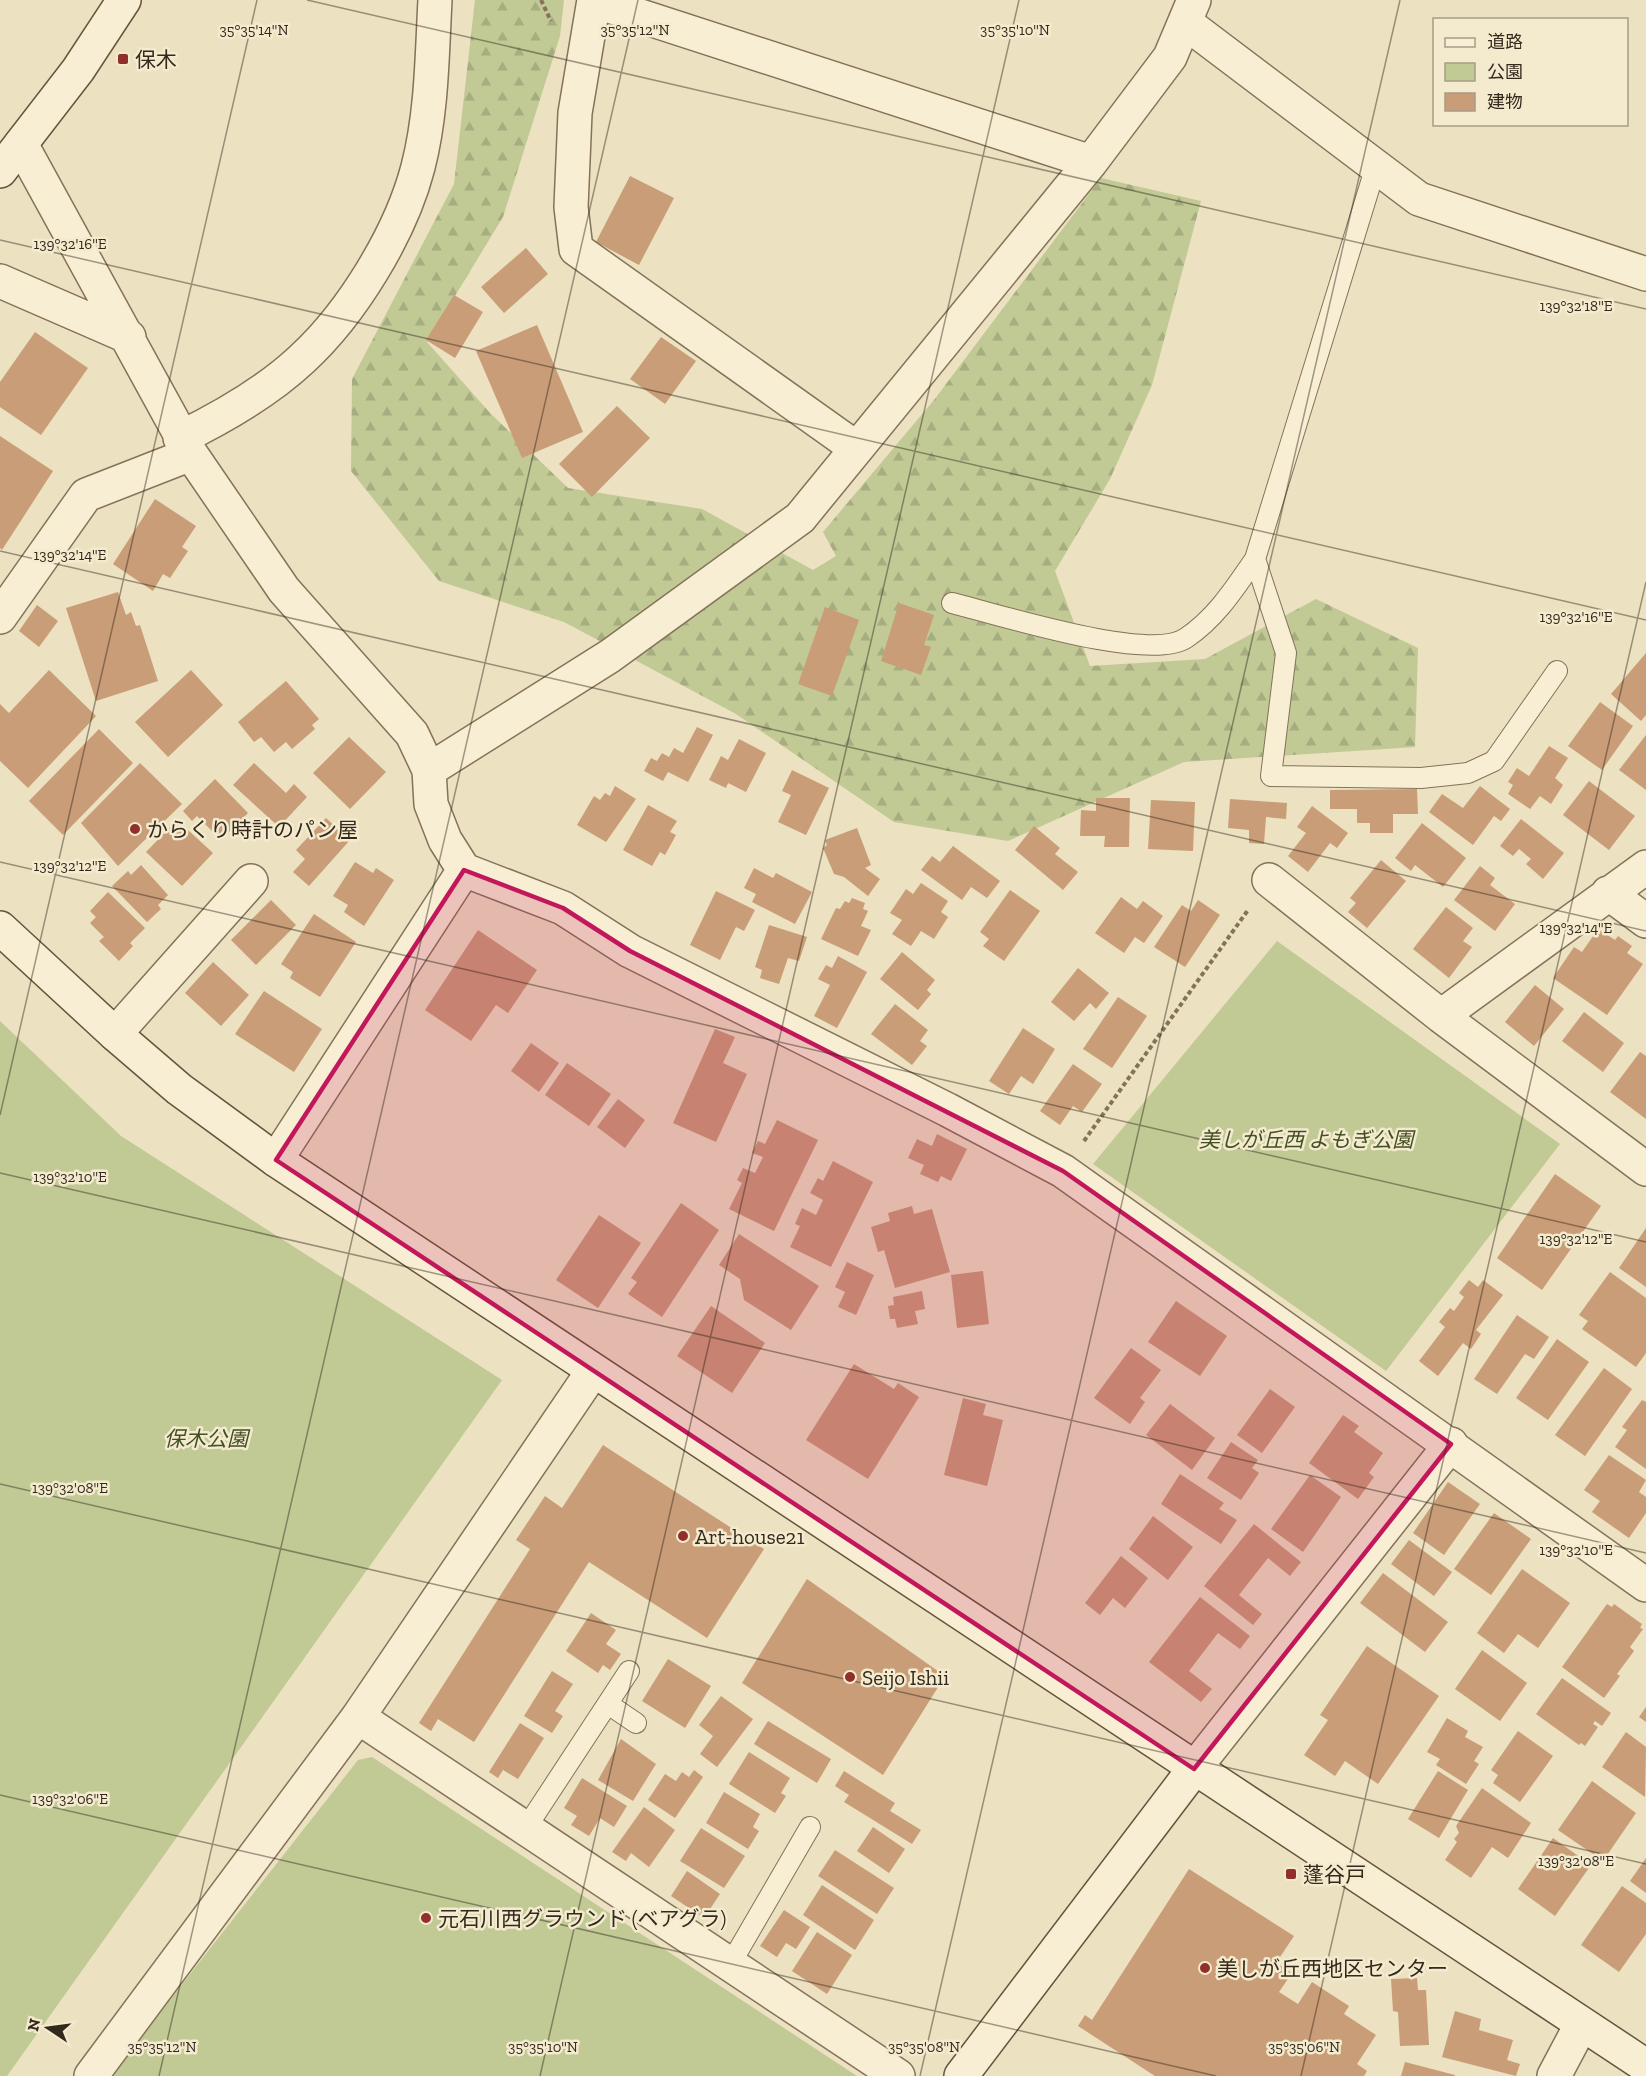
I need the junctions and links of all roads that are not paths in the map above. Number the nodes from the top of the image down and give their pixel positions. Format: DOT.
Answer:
graph roads {
  1 [pos="124,0"];
  2 [pos="435,0"];
  3 [pos="594,1"];
  4 [pos="1190,12"];
  5 [pos="21,144"];
  6 [pos="1091,162"];
  7 [pos="1376,166"];
  8 [pos="0,171"];
  9 [pos="1646,274"];
  10 [pos="0,280"];
  11 [pos="129,337"];
  12 [pos="186,446"];
  13 [pos="856,448"];
  14 [pos="1255,559"];
  15 [pos="952,603"];
  16 [pos="0,617"];
  17 [pos="1557,671"];
  18 [pos="429,770"];
  19 [pos="1646,867"];
  20 [pos="464,870"];
  21 [pos="1269,880"];
  22 [pos="251,881"];
  23 [pos="1608,893"];
  24 [pos="1646,921"];
  25 [pos="0,928"];
  26 [pos="1441,1016"];
  27 [pos="115,1034"];
  28 [pos="276,1160"];
  29 [pos="1646,1169"];
  30 [pos="593,1371"];
  31 [pos="1451,1444"];
  32 [pos="1646,1584"];
  33 [pos="629,1671"];
  34 [pos="608,1704"];
  35 [pos="358,1717"];
  36 [pos="636,1723"];
  37 [pos="1194,1769"];
  38 [pos="810,1827"];
  39 [pos="526,1828"];
  40 [pos="731,1963"];
  41 [pos="1581,2025"];
  42 [pos="1646,2066"];
  43 [pos="91,2076"];
  44 [pos="898,2076"];
  45 [pos="961,2076"];
  46 [pos="1554,2076"];
  1 -- 5 [label="street"];
  2 -- 12 [label="street"];
  3 -- 6 [label="street"];
  3 -- 13 [label="street"];
  4 -- 6 [label="street"];
  4 -- 7 [label="street"];
  5 -- 8 [label="street"];
  5 -- 11 [label="street"];
  6 -- 13 [label="street"];
  7 -- 9 [label="street"];
  7 -- 14 [label="lane"];
  10 -- 11 [label="street"];
  11 -- 12 [label="street"];
  12 -- 16 [label="street"];
  12 -- 18 [label="street"];
  13 -- 18 [label="street"];
  14 -- 15 [label="lane"];
  14 -- 17 [label="lane"];
  18 -- 20 [label="street"];
  19 -- 23 [label="street"];
  20 -- 28 [label="street"];
  20 -- 31 [label="street"];
  21 -- 26 [label="street"];
  22 -- 27 [label="street"];
  23 -- 24 [label="street"];
  23 -- 26 [label="street"];
  25 -- 27 [label="street"];
  26 -- 29 [label="street"];
  27 -- 28 [label="street"];
  28 -- 30 [label="street"];
  30 -- 35 [label="street"];
  30 -- 37 [label="street"];
  31 -- 32 [label="street"];
  31 -- 37 [label="street"];
  33 -- 34 [label="lane"];
  34 -- 36 [label="lane"];
  34 -- 39 [label="lane"];
  35 -- 39 [label="street"];
  35 -- 43 [label="street"];
  37 -- 41 [label="street"];
  37 -- 45 [label="street"];
  38 -- 40 [label="lane"];
  39 -- 40 [label="street"];
  40 -- 44 [label="street"];
  41 -- 42 [label="street"];
  41 -- 46 [label="street"];
}
